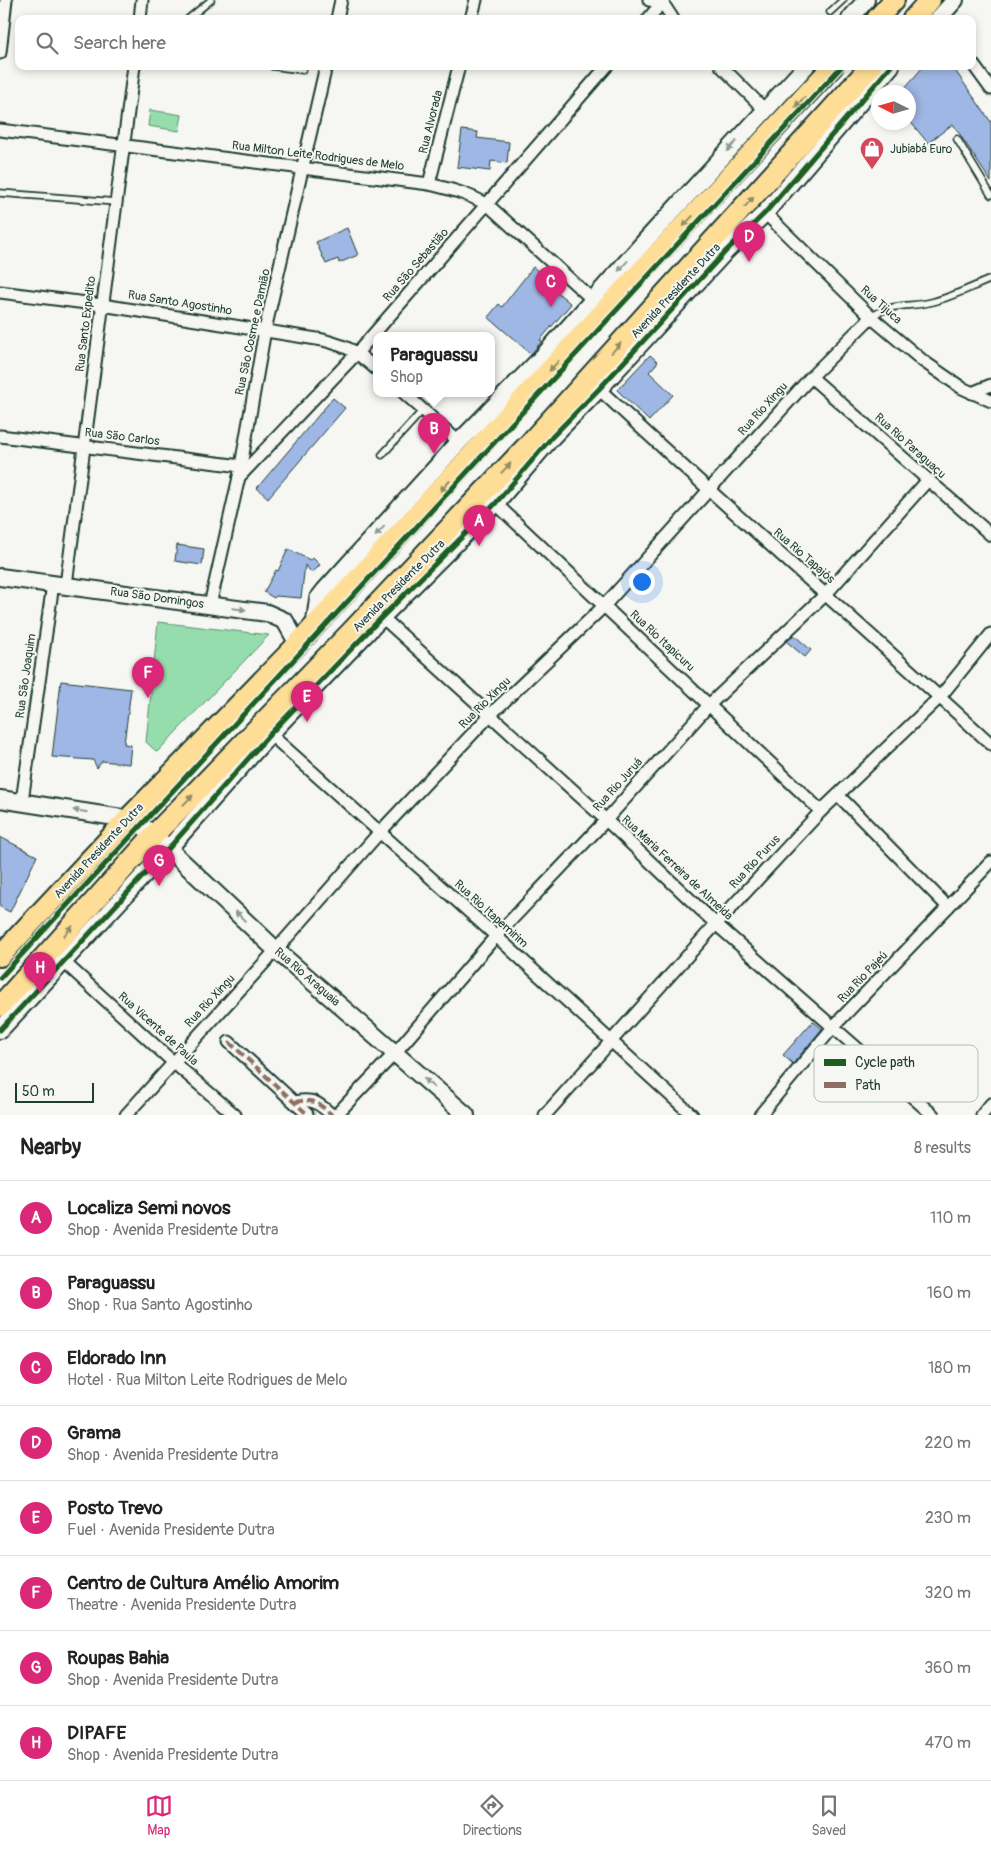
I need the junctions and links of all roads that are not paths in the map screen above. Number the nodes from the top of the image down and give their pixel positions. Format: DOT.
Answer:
graph roads {
  1 [pos="6,0"];
  2 [pos="142,0"];
  3 [pos="211,0"];
  4 [pos="341,0"];
  5 [pos="476,0"];
  6 [pos="648,0"];
  7 [pos="843,0"];
  8 [pos="866,0"];
  9 [pos="894,0"];
  10 [pos="954,0"];
  11 [pos="663,1"];
  12 [pos="830,12"];
  13 [pos="936,14"];
  14 [pos="140,15"];
  15 [pos="193,15"];
  16 [pos="338,15"];
  17 [pos="473,15"];
  18 [pos="651,15"];
  19 [pos="671,15"];
  20 [pos="853,15"];
  21 [pos="881,15"];
  22 [pos="0,53"];
  23 [pos="976,68"];
  24 [pos="133,70"];
  25 [pos="325,70"];
  26 [pos="458,70"];
  27 [pos="604,70"];
  28 [pos="725,70"];
  29 [pos="802,70"];
  30 [pos="829,70"];
  31 [pos="868,70"];
  32 [pos="888,70"];
  33 [pos="991,89"];
  34 [pos="765,110"];
  35 [pos="0,130"];
  36 [pos="957,139"];
  37 [pos="124,145"];
  38 [pos="304,169"];
  39 [pos="429,184"];
  40 [pos="0,193"];
  41 [pos="991,195"];
  42 [pos="116,202"];
  43 [pos="488,205"];
  44 [pos="764,213"];
  45 [pos="720,246"];
  46 [pos="991,279"];
  47 [pos="0,292"];
  48 [pos="593,300"];
  49 [pos="102,305"];
  50 [pos="871,317"];
  51 [pos="265,330"];
  52 [pos="376,332"];
  53 [pos="373,335"];
  54 [pos="358,352"];
  55 [pos="373,366"];
  56 [pos="812,376"];
  57 [pos="991,385"];
  58 [pos="599,389"];
  59 [pos="972,393"];
  60 [pos="408,397"];
  61 [pos="991,401"];
  62 [pos="423,410"];
  63 [pos="0,436"];
  64 [pos="552,437"];
  65 [pos="460,442"];
  66 [pos="529,444"];
  67 [pos="85,446"];
  68 [pos="382,456"];
  69 [pos="240,471"];
  70 [pos="928,480"];
  71 [pos="708,490"];
  72 [pos="489,497"];
  73 [pos="398,510"];
  74 [pos="402,532"];
  75 [pos="991,534"];
  76 [pos="0,578"];
  77 [pos="60,585"];
  78 [pos="826,594"];
  79 [pos="210,605"];
  80 [pos="604,606"];
  81 [pos="382,617"];
  82 [pos="314,628"];
  83 [pos="352,631"];
  84 [pos="991,634"];
  85 [pos="298,644"];
  86 [pos="317,686"];
  87 [pos="940,697"];
  88 [pos="709,705"];
  89 [pos="491,714"];
  90 [pos="270,734"];
  91 [pos="991,744"];
  92 [pos="241,756"];
  93 [pos="838,795"];
  94 [pos="0,799"];
  95 [pos="22,802"];
  96 [pos="821,811"];
  97 [pos="128,819"];
  98 [pos="606,820"];
  99 [pos="379,833"];
  100 [pos="154,835"];
  101 [pos="169,848"];
  102 [pos="991,862"];
  103 [pos="104,905"];
  104 [pos="948,907"];
  105 [pos="716,924"];
  106 [pos="496,936"];
  107 [pos="276,950"];
  108 [pos="0,956"];
  109 [pos="64,962"];
  110 [pos="0,1006"];
  111 [pos="834,1026"];
  112 [pos="1,1027"];
  113 [pos="229,1042"];
  114 [pos="612,1043"];
  115 [pos="818,1045"];
  116 [pos="855,1045"];
  117 [pos="814,1050"];
  118 [pos="395,1053"];
  119 [pos="172,1062"];
  120 [pos="294,1102"];
  121 [pos="919,1102"];
  122 [pos="991,1104"];
  123 [pos="307,1114"];
  124 [pos="126,1115"];
  125 [pos="235,1115"];
  126 [pos="334,1115"];
  127 [pos="466,1115"];
  128 [pos="545,1115"];
  129 [pos="692,1115"];
  130 [pos="760,1115"];
  131 [pos="933,1115"];
  132 [pos="982,1115"];
  1 -- 22 [label="street"];
  2 -- 14 [label="street"];
  3 -- 15 [label="lane"];
  4 -- 16 [label="street"];
  5 -- 17 [label="street"];
  6 -- 11 [label="street"];
  7 -- 12 [label="lane"];
  8 -- 20 [label="street"];
  9 -- 21 [label="highway"];
  10 -- 13 [label="street"];
  11 -- 18 [label="street"];
  11 -- 19 [label="street"];
  23 -- 33 [label="street"];
  24 -- 37 [label="street, Rua Santo Expedito"];
  25 -- 38 [label="street, Rua São Cosme e Damião"];
  26 -- 39 [label="street, Rua Alvorada"];
  27 -- 43 [label="street, Rua São Sebastião"];
  28 -- 34 [label="street"];
  29 -- 34 [label="street"];
  30 -- 74 [label="highway, Avenida Presidente Dutra, one-way"];
  45 -- 31 [label="highway, Avenida Presidente Dutra, one-way"];
  32 -- 44 [label="street, Avenida Presidente Dutra"];
  34 -- 48 [label="street, one-way"];
  35 -- 37 [label="street, Rua Milton Leite Rodrigues de Melo"];
  36 -- 41 [label="lane"];
  37 -- 38 [label="street, Rua Milton Leite Rodrigues de Melo"];
  37 -- 42 [label="street, Rua Santo Expedito"];
  38 -- 39 [label="street, Rua Milton Leite Rodrigues de Melo"];
  38 -- 51 [label="street, Rua São Cosme e Damião"];
  39 -- 43 [label="street, Rua Milton Leite Rodrigues de Melo"];
  40 -- 42 [label="lane"];
  42 -- 49 [label="street, Rua Santo Expedito"];
  43 -- 48 [label="street, Rua Milton Leite Rodrigues de Melo"];
  43 -- 52 [label="street, Rua São Sebastião"];
  44 -- 45 [label="street, Avenida Presidente Dutra"];
  44 -- 50 [label="street, Rua Tijuca"];
  45 -- 58 [label="street, Avenida Presidente Dutra"];
  66 -- 45 [label="highway, Avenida Presidente Dutra, one-way"];
  46 -- 50 [label="lane"];
  47 -- 49 [label="street, Rua Santo Agostinho"];
  48 -- 65 [label="street"];
  49 -- 51 [label="street, Rua Santo Agostinho"];
  49 -- 67 [label="street, Rua Santo Expedito"];
  50 -- 56 [label="street, Rua Rio Xingu"];
  50 -- 59 [label="street, Rua Tijuca"];
  51 -- 54 [label="street, Rua Santo Agostinho"];
  51 -- 69 [label="street, Rua São Cosme e Damião"];
  53 -- 54 [label="street, Rua São Sebastião"];
  54 -- 55 [label="street, Rua Santo Agostinho"];
  54 -- 69 [label="street, Rua São Sebastião"];
  56 -- 70 [label="street, Rua Rio Paraguaçu"];
  56 -- 71 [label="street, Rua Rio Xingu"];
  57 -- 59 [label="street"];
  58 -- 64 [label="street, Avenida Presidente Dutra"];
  58 -- 71 [label="street, Rua Rio Tapajós"];
  59 -- 61 [label="street, Rua Tijuca"];
  60 -- 62 [label="street"];
  62 -- 65 [label="street"];
  62 -- 68 [label="lane"];
  63 -- 67 [label="street, Rua São Carlos"];
  64 -- 66 [label="highway"];
  64 -- 72 [label="street, Avenida Presidente Dutra"];
  65 -- 73 [label="street"];
  72 -- 66 [label="highway, Avenida Presidente Dutra, one-way"];
  67 -- 69 [label="street, Rua São Carlos"];
  67 -- 77 [label="street, Rua Santo Expedito"];
  69 -- 79 [label="street, Rua São Cosme e Damião"];
  70 -- 75 [label="street, Rua Rio Paraguaçu"];
  70 -- 78 [label="street, Rua Rio Juruá"];
  71 -- 78 [label="street, Rua Rio Tapajós"];
  71 -- 80 [label="street, Rua Rio Xingu"];
  72 -- 80 [label="street, Rua Rio Itapicuru"];
  72 -- 81 [label="street, Avenida Presidente Dutra"];
  72 -- 83 [label="highway, Avenida Presidente Dutra"];
  73 -- 74 [label="highway"];
  73 -- 82 [label="street, one-way"];
  74 -- 82 [label="highway, Avenida Presidente Dutra"];
  76 -- 77 [label="street, Rua São Domingos"];
  77 -- 79 [label="street, Rua São Domingos"];
  77 -- 95 [label="street, Rua São Joaquim"];
  78 -- 87 [label="street, Rua Rio Tapajós"];
  78 -- 88 [label="street, Rua Rio Juruá"];
  79 -- 85 [label="street, Rua São Domingos, one-way"];
  80 -- 88 [label="street, Rua Rio Itapicuru"];
  80 -- 89 [label="street, Rua Rio Xingu"];
  81 -- 86 [label="street, Avenida Presidente Dutra"];
  81 -- 89 [label="street, Rua Maria Ferreira de Almeida"];
  82 -- 85 [label="highway, Avenida Presidente Dutra"];
  83 -- 86 [label="highway"];
  83 -- 92 [label="highway, Avenida Presidente Dutra"];
  84 -- 87 [label="street, Rua Rio Purus"];
  85 -- 97 [label="highway, Avenida Presidente Dutra"];
  86 -- 90 [label="street, Avenida Presidente Dutra"];
  87 -- 91 [label="street, Rua Rio Tapajós"];
  87 -- 93 [label="street, Rua Rio Purus"];
  88 -- 96 [label="street, Rua Rio Itapicuru"];
  88 -- 98 [label="street, Rua Rio Juruá"];
  89 -- 98 [label="street, Rua Maria Ferreira de Almeida"];
  89 -- 99 [label="street, Rua Rio Xingu"];
  90 -- 92 [label="street, Avenida Presidente Dutra"];
  90 -- 99 [label="street, Rua Rio Itapemirim"];
  100 -- 92 [label="highway, Avenida Presidente Dutra, one-way"];
  92 -- 101 [label="street, Avenida Presidente Dutra"];
  93 -- 96 [label="street, Rua Rio Purus"];
  93 -- 104 [label="street"];
  94 -- 95 [label="street"];
  97 -- 95 [label="street, one-way"];
  96 -- 105 [label="street, Rua Rio Purus"];
  97 -- 100 [label="street, Rua Rio Araguaia"];
  97 -- 108 [label="highway, Avenida Presidente Dutra"];
  98 -- 105 [label="street, Rua Maria Ferreira de Almeida"];
  98 -- 106 [label="street, Rua Rio Juruá"];
  99 -- 106 [label="street, Rua Rio Itapemirim"];
  99 -- 107 [label="street, Rua Rio Xingu"];
  100 -- 101 [label="street, Rua Rio Araguaia"];
  100 -- 103 [label="highway, Avenida Presidente Dutra"];
  101 -- 103 [label="street, Avenida Presidente Dutra"];
  107 -- 101 [label="street, Rua Rio Araguaia, one-way"];
  102 -- 104 [label="street, Rua Rio Pajeú"];
  103 -- 109 [label="street, Avenida Presidente Dutra"];
  110 -- 103 [label="highway, Avenida Presidente Dutra, one-way"];
  104 -- 111 [label="street, Rua Rio Pajeú"];
  105 -- 111 [label="street, Rua Maria Ferreira de Almeida"];
  105 -- 114 [label="street, Rua Rio Purus"];
  106 -- 114 [label="street, Rua Rio Itapemirim"];
  106 -- 118 [label="street, Rua Rio Juruá"];
  107 -- 118 [label="street, Rua Rio Araguaia"];
  107 -- 119 [label="street, Rua Rio Xingu"];
  109 -- 112 [label="street, Avenida Presidente Dutra"];
  109 -- 119 [label="street, Rua Vicente de Paula"];
  111 -- 115 [label="street, Rua Rio Pajeú"];
  111 -- 116 [label="street, Rua Maria Ferreira de Almeida"];
  113 -- 120 [label="street"];
  114 -- 128 [label="street, Rua Rio Purus"];
  114 -- 129 [label="street, Rua Rio Itapemirim"];
  117 -- 130 [label="street, Rua Rio Pajeú"];
  118 -- 126 [label="street, Rua Rio Juruá"];
  127 -- 118 [label="street, Rua Rio Araguaia, one-way"];
  119 -- 124 [label="street, Rua Rio Xingu"];
  119 -- 125 [label="street, Rua Vicente de Paula"];
  120 -- 123 [label="street"];
  120 -- 126 [label="street"];
  121 -- 131 [label="street, Rua Maria Ferreira de Almeida"];
  122 -- 132 [label="street"];
}
